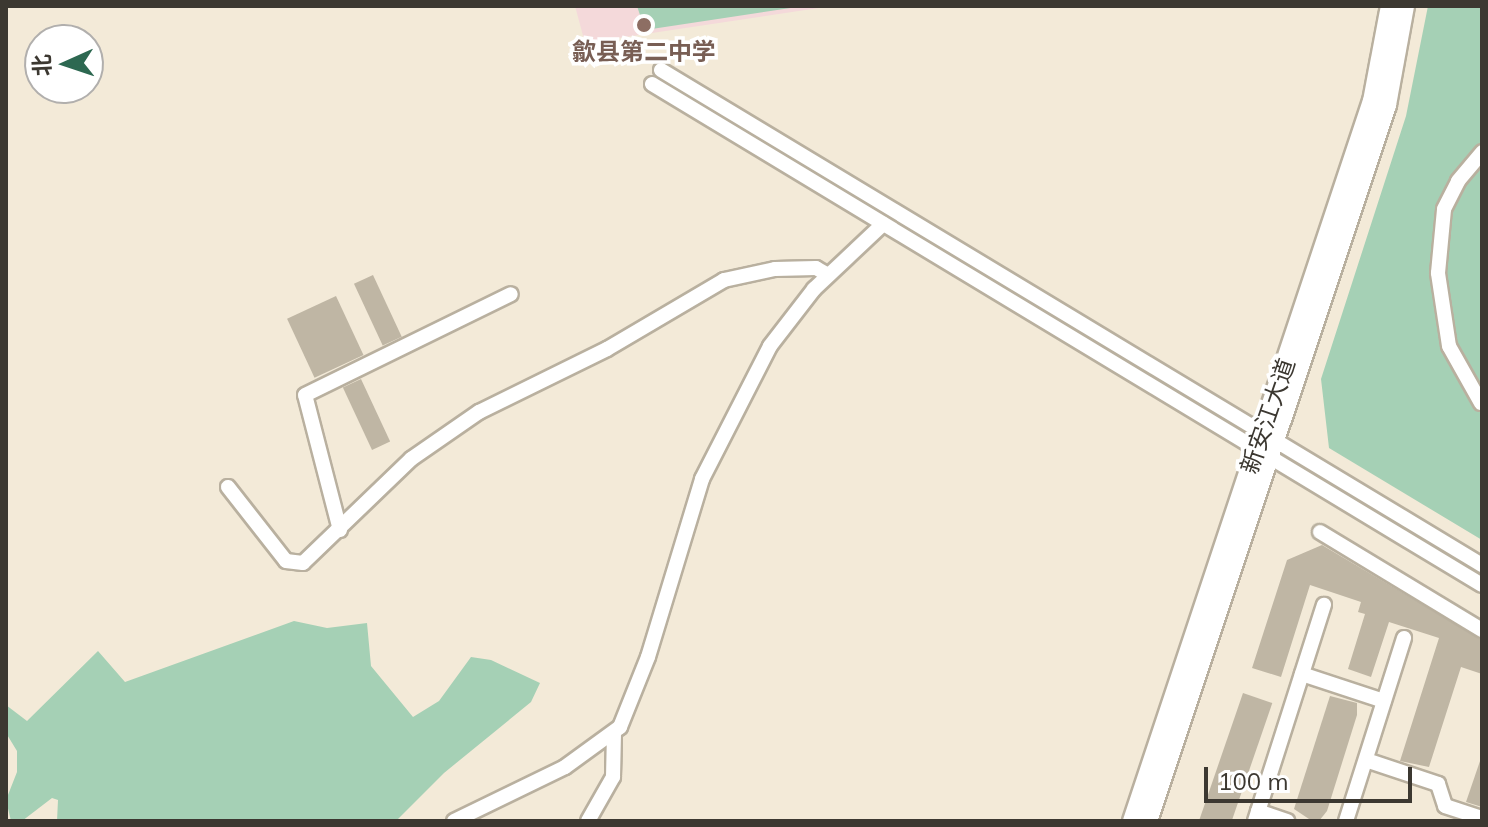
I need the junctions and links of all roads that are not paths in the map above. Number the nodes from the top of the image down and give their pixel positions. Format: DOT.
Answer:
graph roads {
  1 [pos="1390,6"];
  2 [pos="1405,6"];
  3 [pos="661,70"];
  4 [pos="652,84"];
  5 [pos="1482,152"];
  6 [pos="883,224"];
  7 [pos="828,275"];
  8 [pos="511,294"];
  9 [pos="1481,403"];
  10 [pos="1267,445"];
  11 [pos="228,487"];
  12 [pos="340,530"];
  13 [pos="1320,532"];
  14 [pos="1482,565"];
  15 [pos="1482,585"];
  16 [pos="1324,605"];
  17 [pos="1482,630"];
  18 [pos="1404,638"];
  19 [pos="1302,674"];
  20 [pos="1384,701"];
  21 [pos="614,733"];
  22 [pos="1366,760"];
  23 [pos="1256,816"];
  24 [pos="1482,818"];
  25 [pos="454,821"];
  26 [pos="588,821"];
  27 [pos="1132,821"];
  28 [pos="1148,821"];
  29 [pos="1287,821"];
  30 [pos="1346,821"];
  1 -- 10 [label="main road, 新安江大道"];
  2 -- 10 [label="main road, 新安江大道"];
  3 -- 10 [label="street"];
  4 -- 6 [label="street"];
  5 -- 9 [label="street"];
  6 -- 7 [label="street"];
  6 -- 10 [label="street"];
  7 -- 12 [label="street"];
  7 -- 21 [label="street"];
  8 -- 12 [label="street"];
  10 -- 14 [label="street"];
  10 -- 15 [label="street"];
  10 -- 27 [label="main road, 新安江大道"];
  10 -- 28 [label="main road, 新安江大道"];
  11 -- 12 [label="street"];
  13 -- 17 [label="street"];
  16 -- 19 [label="street"];
  18 -- 20 [label="street"];
  19 -- 20 [label="street"];
  19 -- 23 [label="street"];
  20 -- 22 [label="street"];
  21 -- 25 [label="street"];
  21 -- 26 [label="street"];
  22 -- 24 [label="street"];
  22 -- 30 [label="street"];
  23 -- 29 [label="street"];
}
